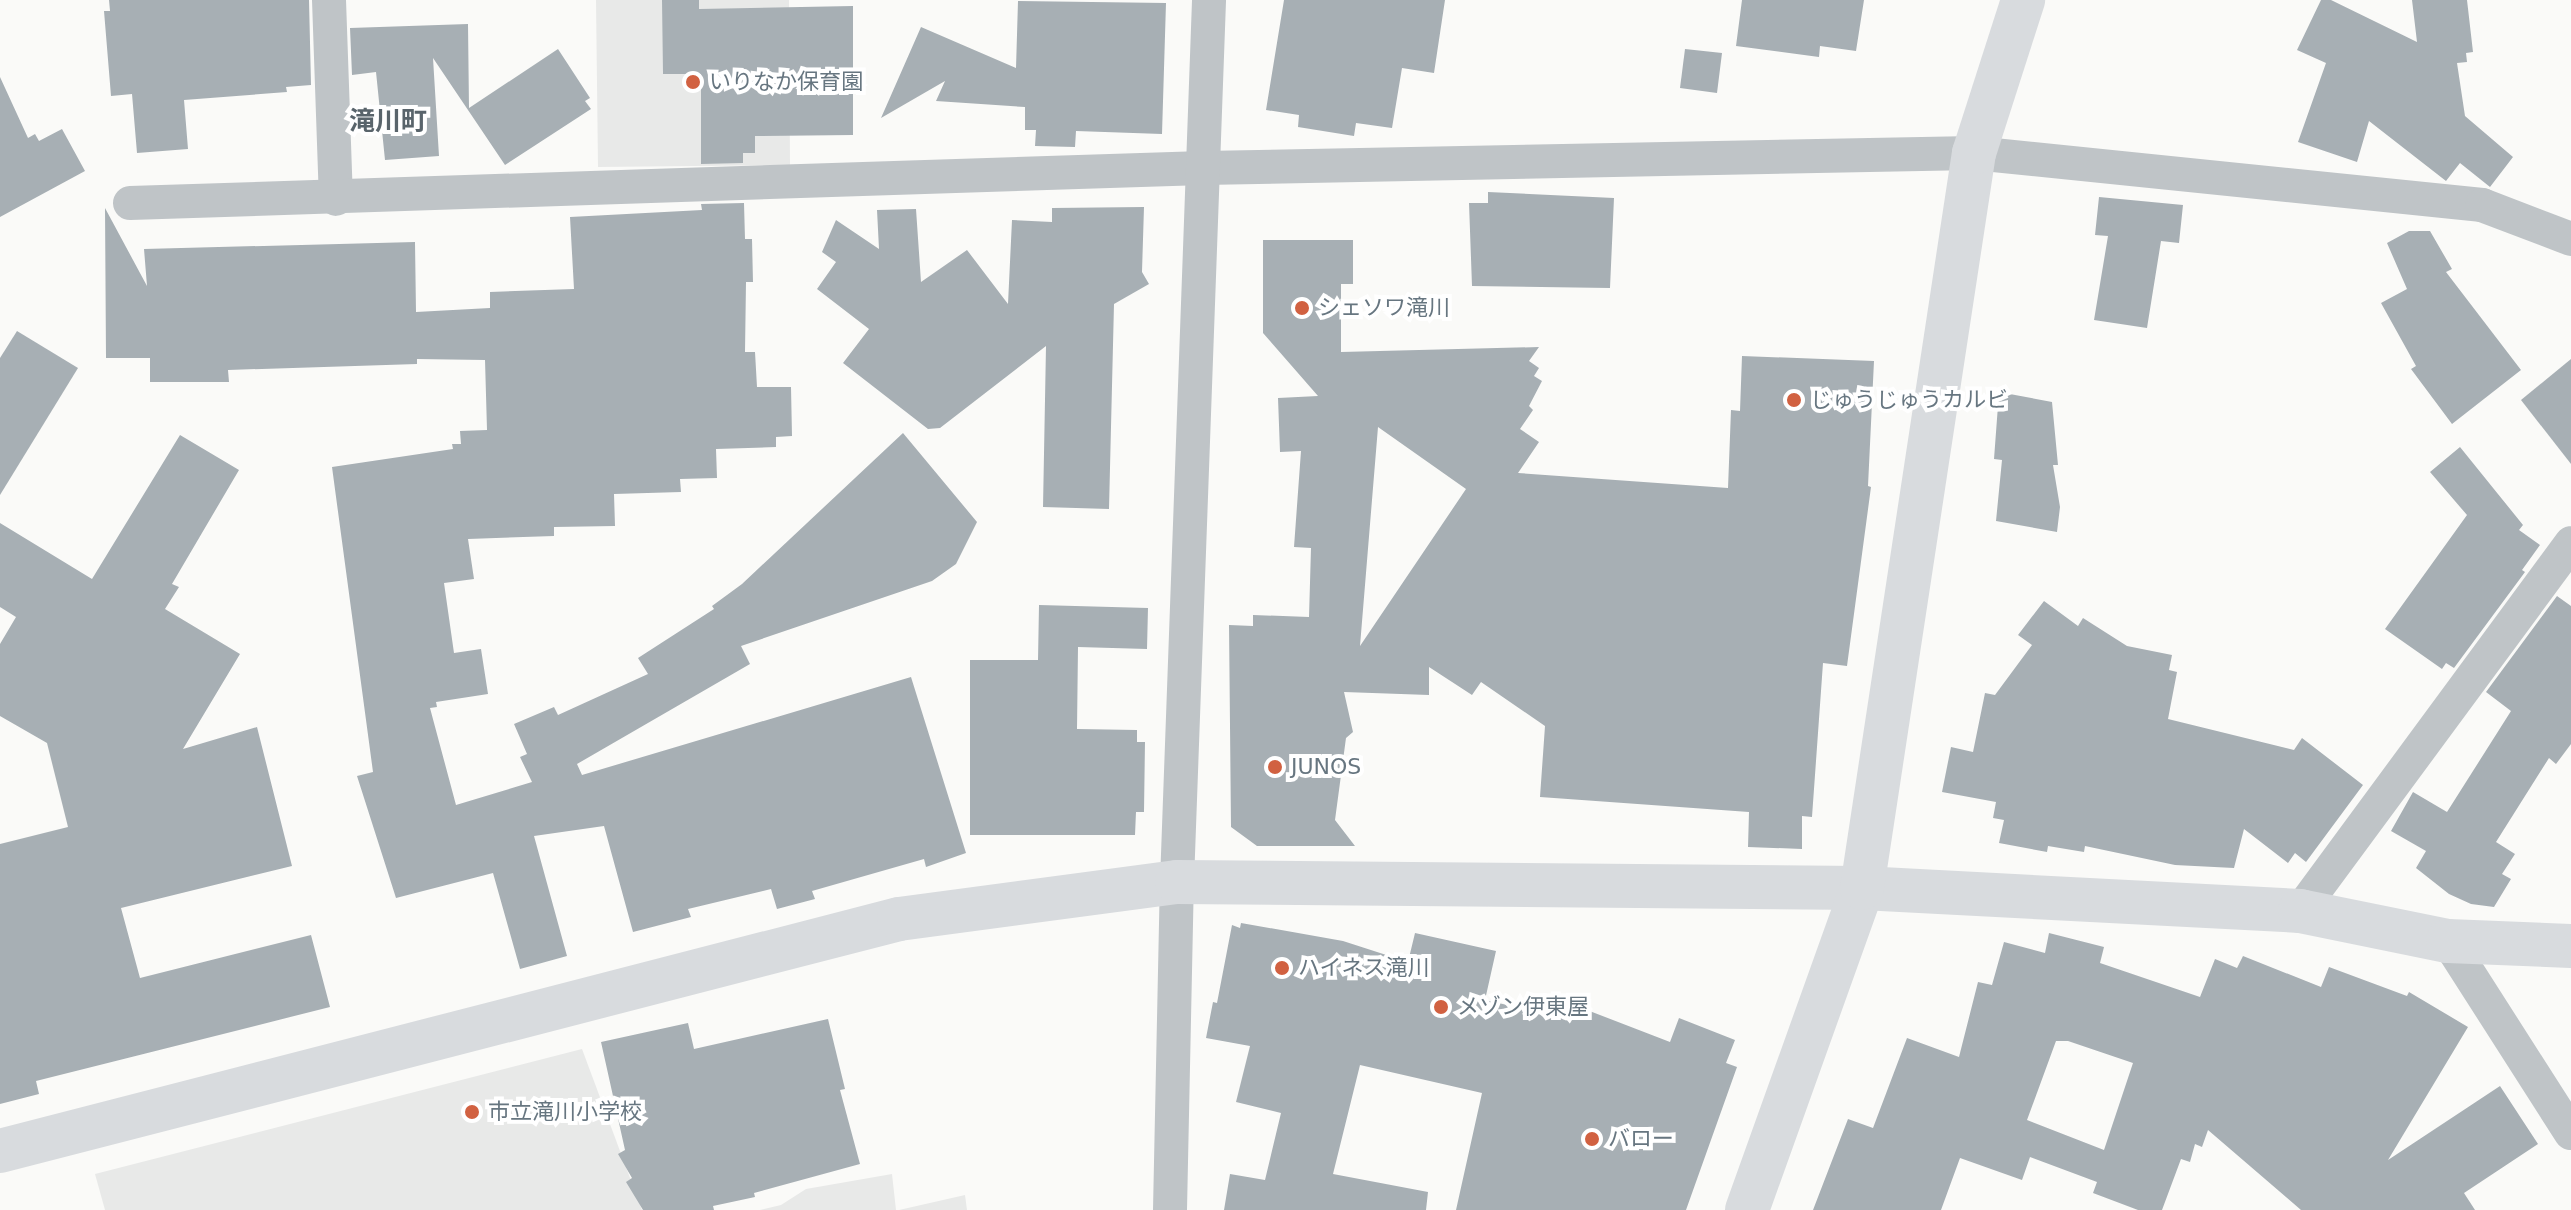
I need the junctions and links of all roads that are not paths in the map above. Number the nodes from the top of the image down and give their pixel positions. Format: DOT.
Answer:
graph roads {
  1 [pos="329,0"];
  2 [pos="1209,0"];
  3 [pos="2023,0"];
  4 [pos="1974,153"];
  5 [pos="1203,168"];
  6 [pos="336,199"];
  7 [pos="130,203"];
  8 [pos="2571,239"];
  9 [pos="2571,543"];
  10 [pos="1177,882"];
  11 [pos="1862,888"];
  12 [pos="2300,911"];
  13 [pos="2448,941"];
  14 [pos="2571,946"];
  15 [pos="2571,1133"];
  16 [pos="0,1151"];
  17 [pos="1170,1210"];
  18 [pos="1747,1210"];
  1 -- 6 [label="street"];
  2 -- 5 [label="street"];
  3 -- 4 [label="street"];
  4 -- 5 [label="street"];
  4 -- 8 [label="street"];
  4 -- 11 [label="street"];
  5 -- 6 [label="street"];
  5 -- 10 [label="street"];
  6 -- 7 [label="street"];
  9 -- 12 [label="street"];
  10 -- 11 [label="street"];
  10 -- 16 [label="street"];
  10 -- 17 [label="street"];
  11 -- 12 [label="street"];
  11 -- 18 [label="street"];
  12 -- 13 [label="street"];
  13 -- 14 [label="street"];
  13 -- 15 [label="street"];
}
